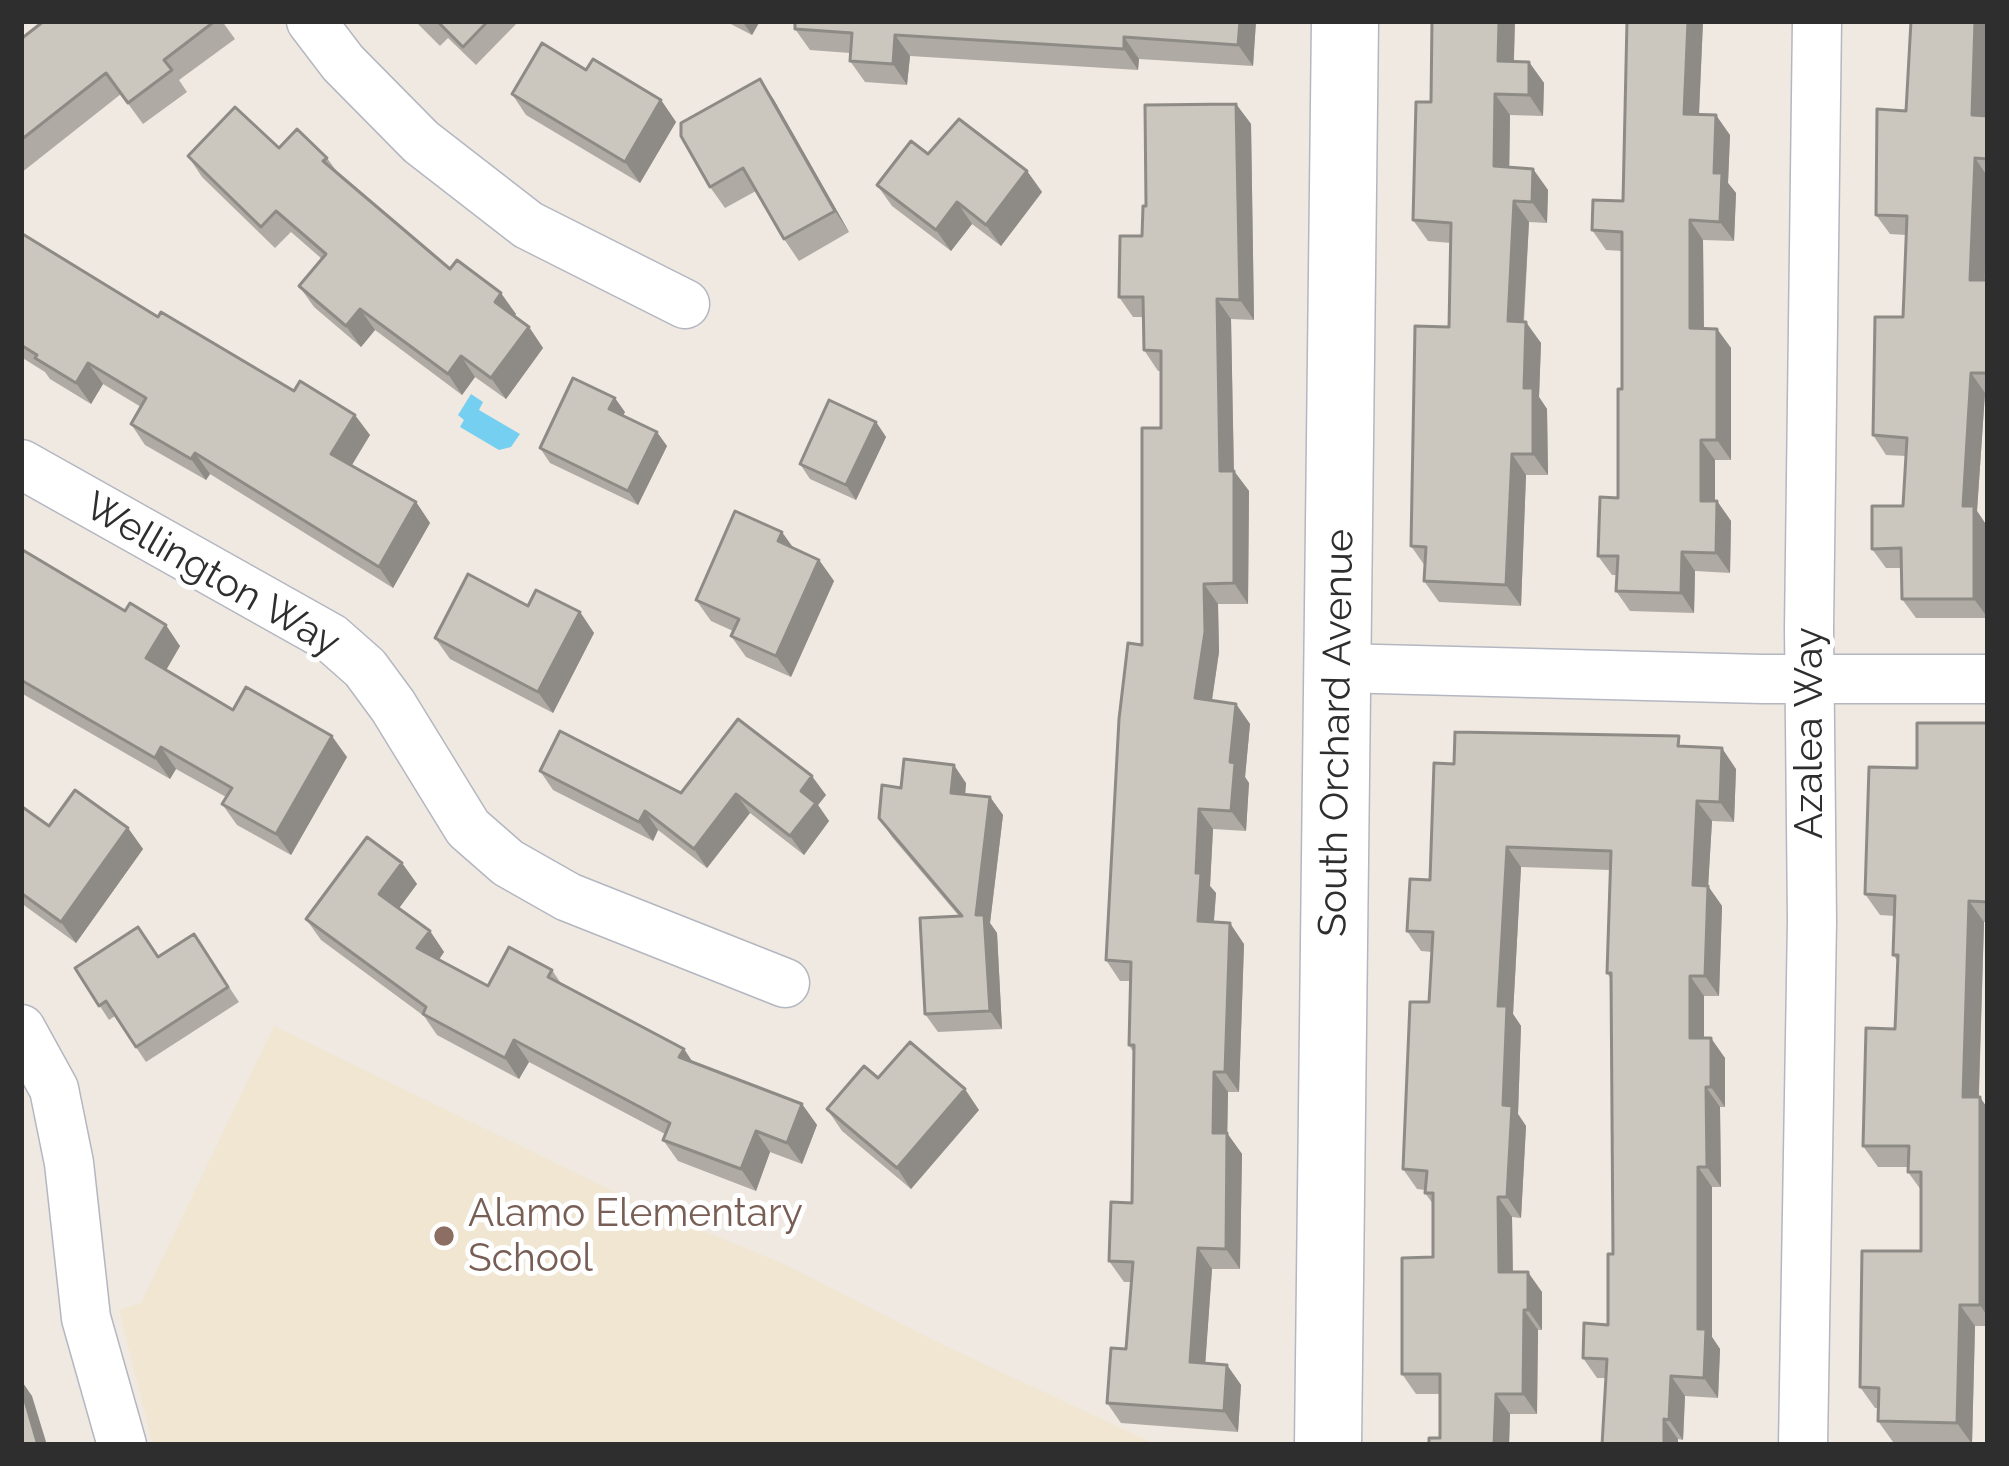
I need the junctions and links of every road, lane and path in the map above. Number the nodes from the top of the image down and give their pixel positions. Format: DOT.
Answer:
graph roads {
  1 [pos="311,21"];
  2 [pos="1346,21"];
  3 [pos="1817,21"];
  4 [pos="685,304"];
  5 [pos="21,464"];
  6 [pos="1339,668"];
  7 [pos="1808,678"];
  8 [pos="1988,680"];
  9 [pos="785,983"];
  10 [pos="21,1029"];
  11 [pos="122,1445"];
  12 [pos="1328,1445"];
  13 [pos="1802,1445"];
  1 -- 4 [label="street"];
  2 -- 6 [label="street, South Orchard Avenue"];
  3 -- 7 [label="street, Azalea Way"];
  5 -- 9 [label="street, Wellington Way"];
  6 -- 7 [label="street"];
  6 -- 12 [label="street, South Orchard Avenue"];
  7 -- 8 [label="street"];
  7 -- 13 [label="street, Azalea Way"];
  10 -- 11 [label="street"];
}
